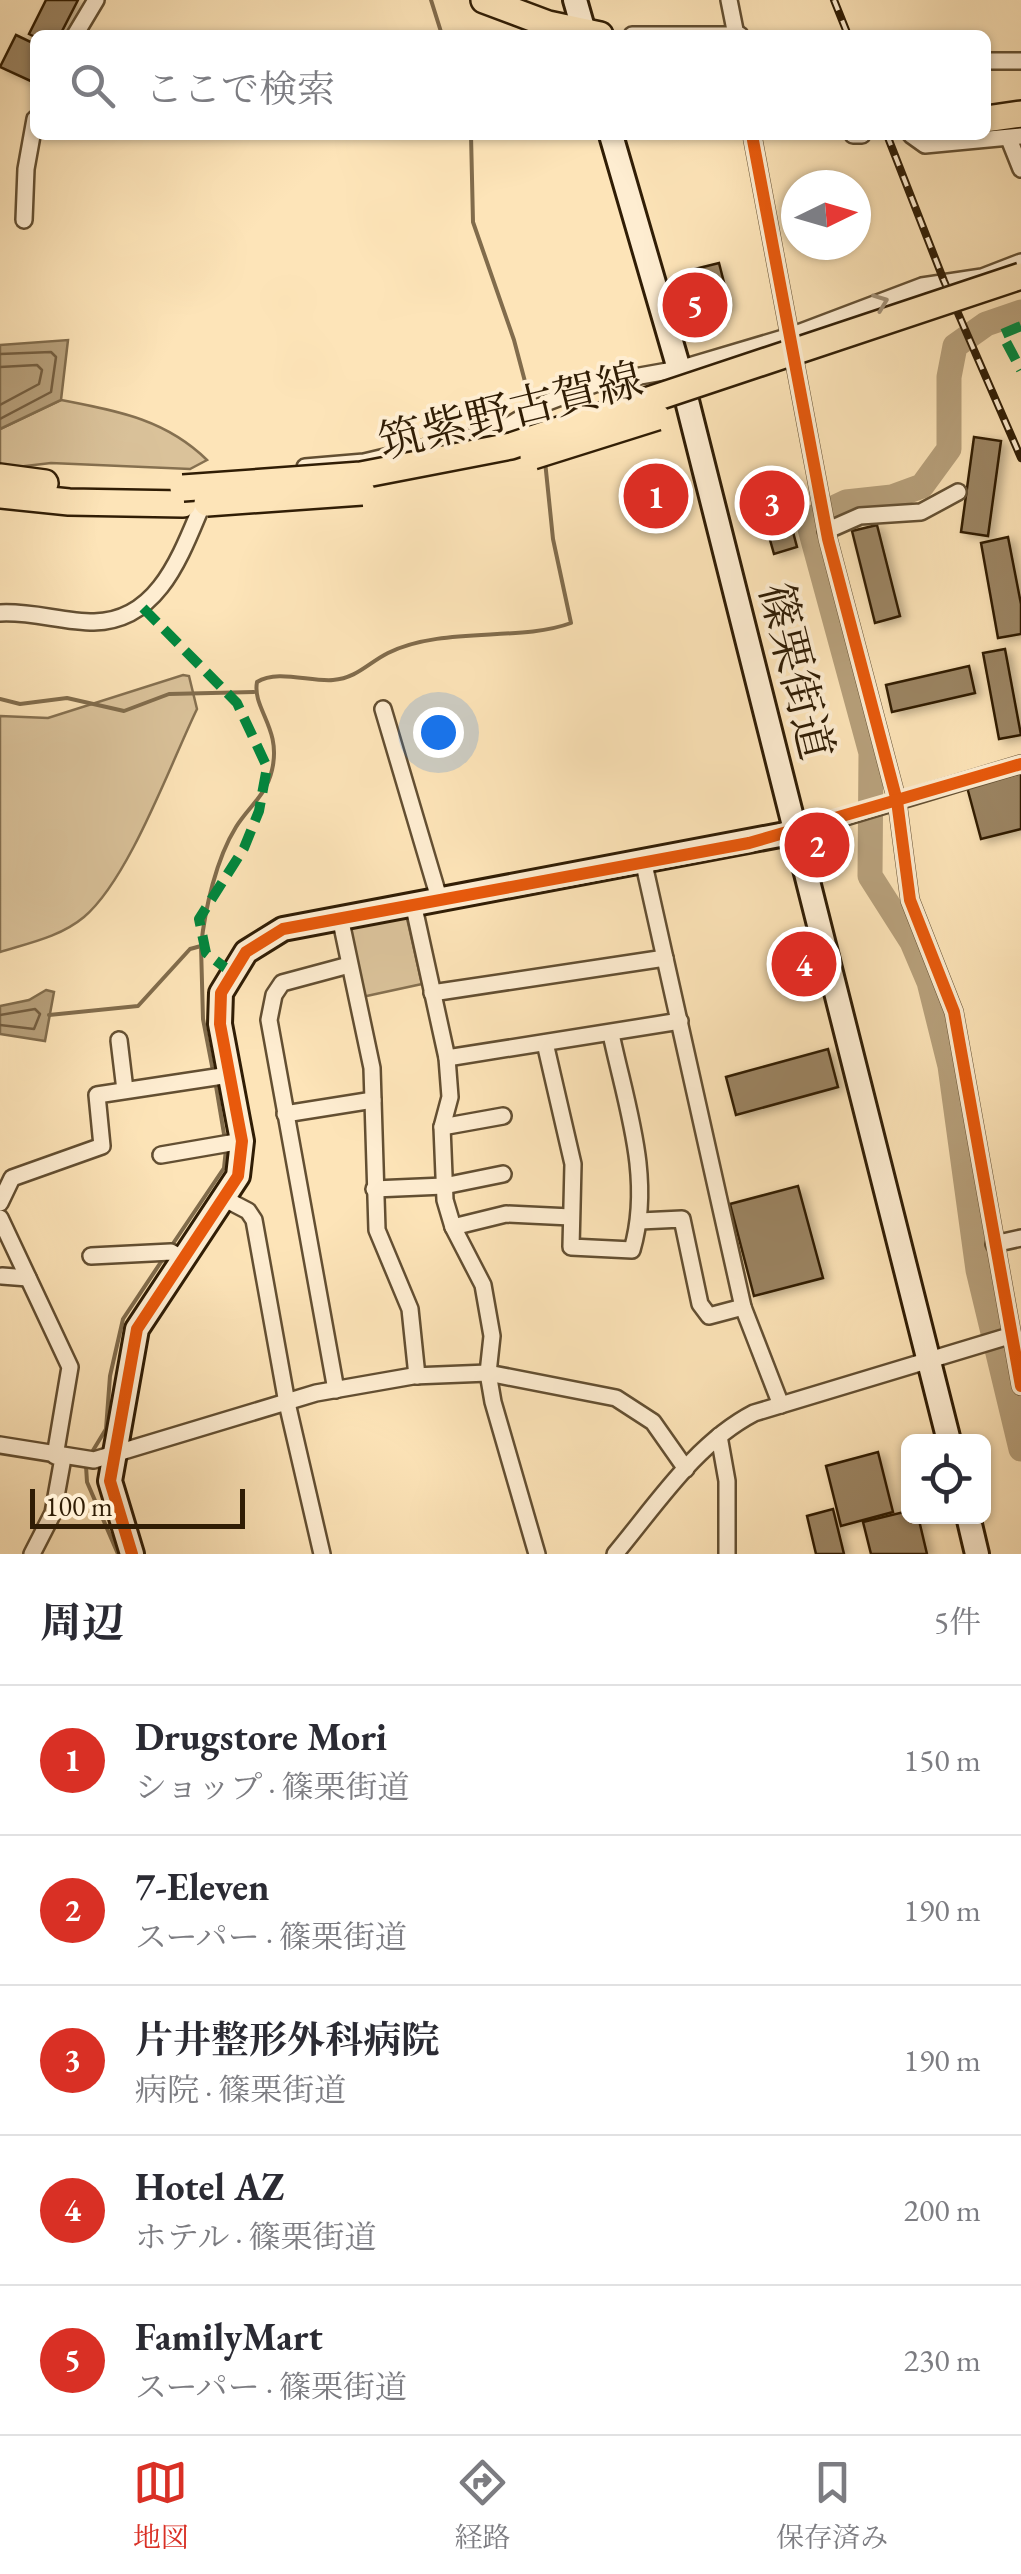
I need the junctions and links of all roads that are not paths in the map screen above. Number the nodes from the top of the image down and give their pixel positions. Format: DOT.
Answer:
graph roads {
  1 [pos="96,0"];
  2 [pos="484,0"];
  3 [pos="575,0"];
  4 [pos="729,0"];
  5 [pos="78,30"];
  6 [pos="573,30"];
  7 [pos="588,30"];
  8 [pos="736,30"];
  9 [pos="991,60"];
  10 [pos="1021,61"];
  11 [pos="1021,114"];
  12 [pos="991,117"];
  13 [pos="1015,137"];
  14 [pos="31,140"];
  15 [pos="753,140"];
  16 [pos="919,140"];
  17 [pos="976,140"];
  18 [pos="615,142"];
  19 [pos="1021,169"];
  20 [pos="24,220"];
  21 [pos="1021,262"];
  22 [pos="1021,276"];
  23 [pos="1021,292"];
  24 [pos="790,336"];
  25 [pos="678,369"];
  26 [pos="0,477"];
  27 [pos="958,492"];
  28 [pos="0,495"];
  29 [pos="183,496"];
  30 [pos="826,531"];
  31 [pos="0,612"];
  32 [pos="383,709"];
  33 [pos="1021,764"];
  34 [pos="897,801"];
  35 [pos="796,832"];
  36 [pos="643,860"];
  37 [pos="438,898"];
  38 [pos="413,903"];
  39 [pos="340,917"];
  40 [pos="665,958"];
  41 [pos="349,965"];
  42 [pos="432,993"];
  43 [pos="680,1021"];
  44 [pos="611,1034"];
  45 [pos="119,1040"];
  46 [pos="545,1043"];
  47 [pos="447,1058"];
  48 [pos="229,1075"];
  49 [pos="125,1090"];
  50 [pos="374,1100"];
  51 [pos="286,1114"];
  52 [pos="503,1116"];
  53 [pos="442,1127"];
  54 [pos="242,1141"];
  55 [pos="161,1154"];
  56 [pos="504,1174"];
  57 [pos="444,1186"];
  58 [pos="374,1189"];
  59 [pos="224,1200"];
  60 [pos="0,1203"];
  61 [pos="571,1217"];
  62 [pos="0,1218"];
  63 [pos="640,1222"];
  64 [pos="453,1228"];
  65 [pos="1021,1238"];
  66 [pos="994,1244"];
  67 [pos="91,1256"];
  68 [pos="182,1258"];
  69 [pos="28,1278"];
  70 [pos="1,1282"];
  71 [pos="743,1307"];
  72 [pos="1010,1336"];
  73 [pos="928,1361"];
  74 [pos="488,1374"];
  75 [pos="417,1376"];
  76 [pos="1021,1386"];
  77 [pos="336,1390"];
  78 [pos="287,1403"];
  79 [pos="781,1405"];
  80 [pos="947,1434"];
  81 [pos="718,1436"];
  82 [pos="0,1445"];
  83 [pos="59,1457"];
  84 [pos="96,1459"];
  85 [pos="686,1468"];
  86 [pos="970,1524"];
  87 [pos="32,1554"];
  88 [pos="132,1554"];
  89 [pos="322,1554"];
  90 [pos="537,1554"];
  91 [pos="615,1554"];
  92 [pos="727,1554"];
  93 [pos="977,1554"];
  1 -- 5 [label="street"];
  2 -- 6 [label="main road"];
  3 -- 7 [label="main road"];
  4 -- 8 [label="street"];
  9 -- 10 [label="street"];
  11 -- 12 [label="main road"];
  13 -- 19 [label="street"];
  14 -- 20 [label="street"];
  15 -- 24 [label="street"];
  16 -- 17 [label="street"];
  18 -- 25 [label="main road, 篠栗街道"];
  24 -- 21 [label="street, one-way"];
  22 -- 29 [label="main road, 筑紫野古賀線, bridge"];
  23 -- 29 [label="main road, 筑紫野古賀線, bridge"];
  24 -- 25 [label="street"];
  24 -- 30 [label="street"];
  25 -- 31 [label="street"];
  25 -- 35 [label="main road, 篠栗街道"];
  26 -- 29 [label="main road, 筑紫野古賀線"];
  27 -- 30 [label="street"];
  28 -- 29 [label="main road, 筑紫野古賀線"];
  30 -- 34 [label="street"];
  32 -- 37 [label="street"];
  33 -- 34 [label="street"];
  34 -- 35 [label="street"];
  34 -- 66 [label="street"];
  35 -- 36 [label="main road"];
  35 -- 73 [label="main road, 篠栗街道"];
  36 -- 37 [label="main road"];
  36 -- 40 [label="street"];
  37 -- 38 [label="main road"];
  38 -- 39 [label="main road"];
  38 -- 42 [label="street"];
  39 -- 41 [label="street"];
  39 -- 48 [label="main road"];
  40 -- 42 [label="street"];
  40 -- 43 [label="street"];
  41 -- 50 [label="street"];
  41 -- 51 [label="street"];
  42 -- 47 [label="street"];
  43 -- 44 [label="street"];
  43 -- 71 [label="street"];
  44 -- 46 [label="street"];
  44 -- 63 [label="street"];
  45 -- 49 [label="street"];
  46 -- 47 [label="street"];
  46 -- 61 [label="street"];
  47 -- 53 [label="street"];
  48 -- 49 [label="street"];
  48 -- 54 [label="main road"];
  49 -- 60 [label="street"];
  50 -- 51 [label="street"];
  50 -- 58 [label="street"];
  51 -- 77 [label="street"];
  52 -- 53 [label="street"];
  53 -- 57 [label="street"];
  54 -- 55 [label="street"];
  54 -- 59 [label="main road"];
  56 -- 57 [label="street"];
  57 -- 58 [label="street"];
  57 -- 64 [label="street"];
  58 -- 75 [label="street"];
  59 -- 68 [label="main road"];
  59 -- 78 [label="street"];
  61 -- 63 [label="street"];
  61 -- 64 [label="street"];
  62 -- 69 [label="street"];
  63 -- 71 [label="street"];
  64 -- 74 [label="street"];
  65 -- 66 [label="street"];
  66 -- 72 [label="street"];
  67 -- 68 [label="street"];
  68 -- 84 [label="main road"];
  69 -- 70 [label="street"];
  69 -- 83 [label="street"];
  71 -- 79 [label="street"];
  72 -- 73 [label="street"];
  72 -- 76 [label="street"];
  73 -- 79 [label="street"];
  73 -- 80 [label="main road, 篠栗街道"];
  74 -- 75 [label="street"];
  74 -- 85 [label="street"];
  74 -- 90 [label="street"];
  75 -- 77 [label="street"];
  77 -- 78 [label="street"];
  78 -- 84 [label="street"];
  78 -- 89 [label="street"];
  79 -- 81 [label="street"];
  81 -- 85 [label="street"];
  81 -- 92 [label="street"];
  82 -- 83 [label="street"];
  83 -- 84 [label="street"];
  83 -- 87 [label="street"];
  84 -- 88 [label="main road"];
  85 -- 91 [label="street"];
  86 -- 93 [label="main road"];
}
